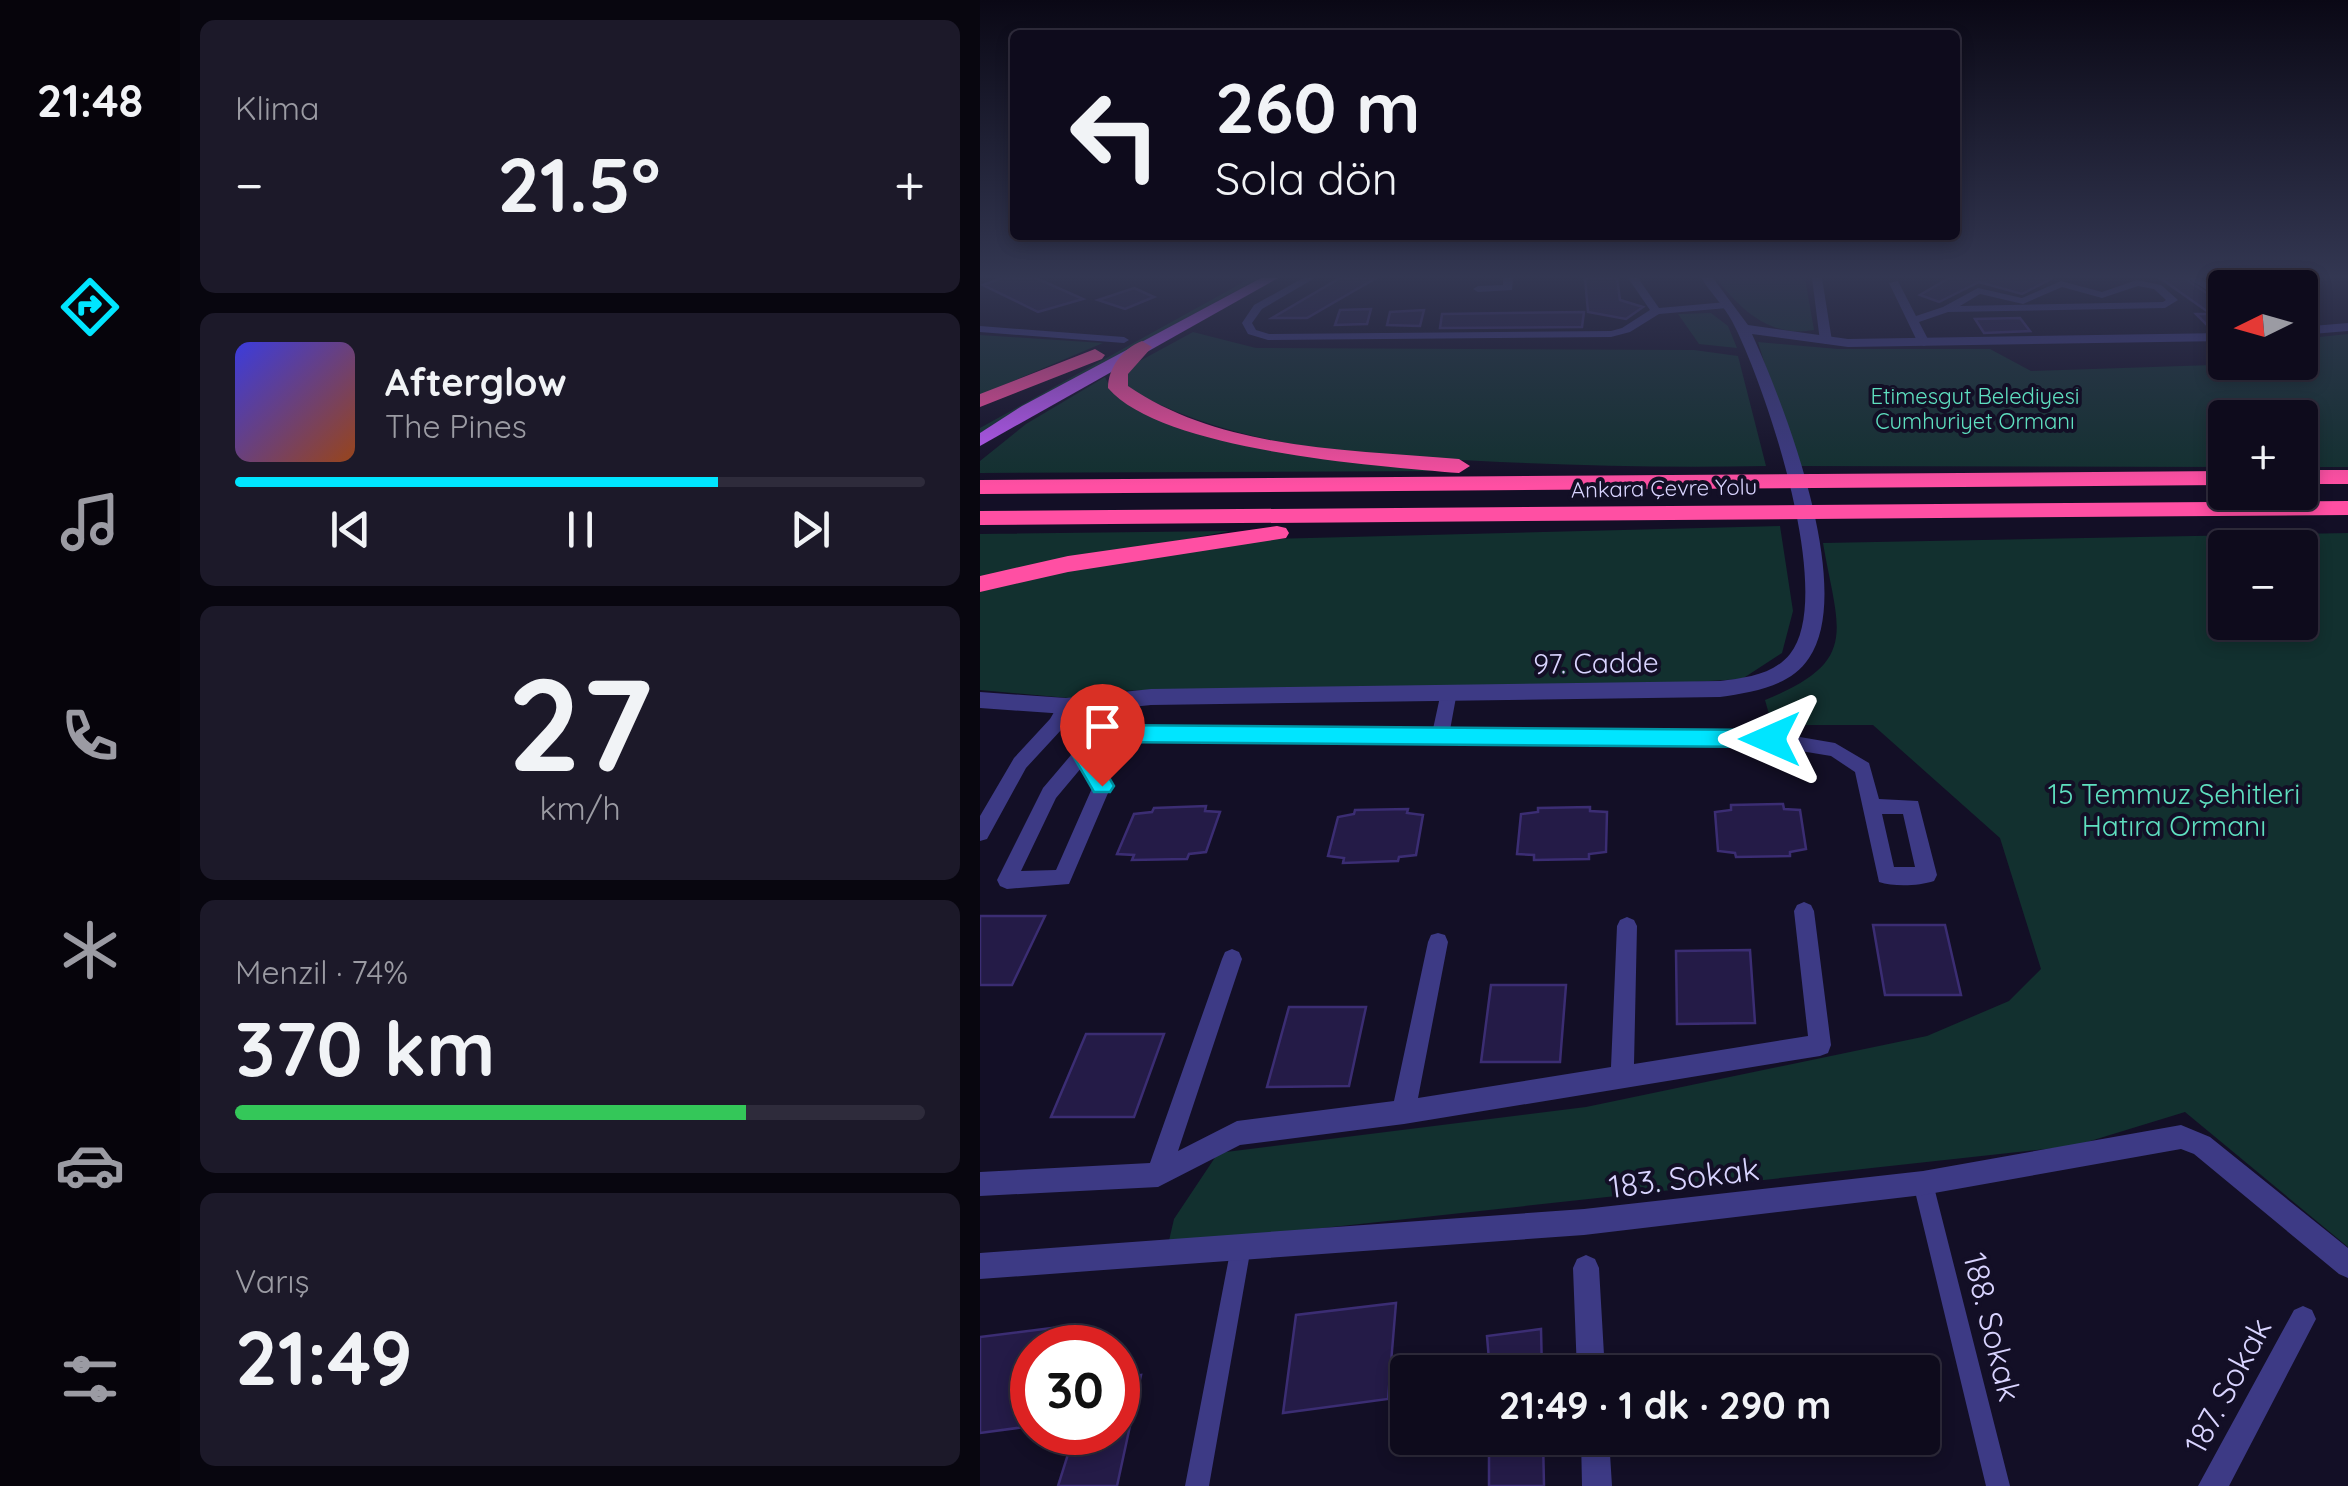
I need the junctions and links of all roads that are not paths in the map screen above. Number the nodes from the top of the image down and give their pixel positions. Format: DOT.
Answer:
graph roads {
  1 [pos="1121,347"];
  2 [pos="1128,347"];
  3 [pos="1131,347"];
  4 [pos="1749,347"];
  5 [pos="1095,355"];
  6 [pos="980,401"];
  7 [pos="980,420"];
  8 [pos="980,442"];
  9 [pos="2318,477"];
  10 [pos="2348,477"];
  11 [pos="2208,478"];
  12 [pos="1641,482"];
  13 [pos="980,487"];
  14 [pos="2348,508"];
  15 [pos="1434,514"];
  16 [pos="980,518"];
  17 [pos="980,584"];
  18 [pos="1449,692"];
  19 [pos="980,700"];
  20 [pos="1066,706"];
  21 [pos="1440,736"];
  22 [pos="1083,754"];
  23 [pos="1872,807"];
  24 [pos="980,832"];
  25 [pos="1804,912"];
  26 [pos="1627,926"];
  27 [pos="1438,942"];
  28 [pos="1232,959"];
  29 [pos="1622,1078"];
  30 [pos="1404,1112"];
  31 [pos="1158,1175"];
  32 [pos="1923,1183"];
  33 [pos="980,1184"];
  34 [pos="1241,1248"];
  35 [pos="2348,1264"];
  36 [pos="980,1266"];
  37 [pos="1586,1268"];
  38 [pos="2303,1320"];
  39 [pos="1590,1355"];
  40 [pos="1596,1455"];
  41 [pos="1197,1486"];
  42 [pos="1597,1486"];
  43 [pos="1998,1486"];
  44 [pos="2213,1486"];
  1 -- 5 [label="main road"];
  2 -- 8 [label="main road"];
  3 -- 12 [label="highway"];
  4 -- 18 [label="street, 97. Cadde"];
  5 -- 6 [label="highway"];
  5 -- 7 [label="main road"];
  9 -- 10 [label="highway"];
  11 -- 12 [label="highway, Ankara Çevre Yolu"];
  12 -- 13 [label="highway, Ankara Çevre Yolu"];
  14 -- 15 [label="highway, Ankara Çevre Yolu"];
  15 -- 16 [label="highway, Ankara Çevre Yolu"];
  15 -- 17 [label="highway"];
  18 -- 20 [label="street, 97. Cadde"];
  18 -- 21 [label="street"];
  19 -- 20 [label="street, 97. Cadde"];
  20 -- 24 [label="street"];
  21 -- 22 [label="street"];
  21 -- 23 [label="street"];
  22 -- 22 [label="street"];
  25 -- 29 [label="street"];
  26 -- 29 [label="street"];
  27 -- 30 [label="street"];
  28 -- 31 [label="street"];
  29 -- 30 [label="street"];
  30 -- 31 [label="street"];
  31 -- 33 [label="street"];
  32 -- 34 [label="street, 183. Sokak"];
  32 -- 35 [label="street, 183. Sokak"];
  32 -- 43 [label="street, 188. Sokak"];
  34 -- 36 [label="street, 183. Sokak"];
  34 -- 41 [label="street"];
  37 -- 39 [label="street"];
  38 -- 44 [label="street, 187. Sokak"];
  40 -- 42 [label="street"];
}
